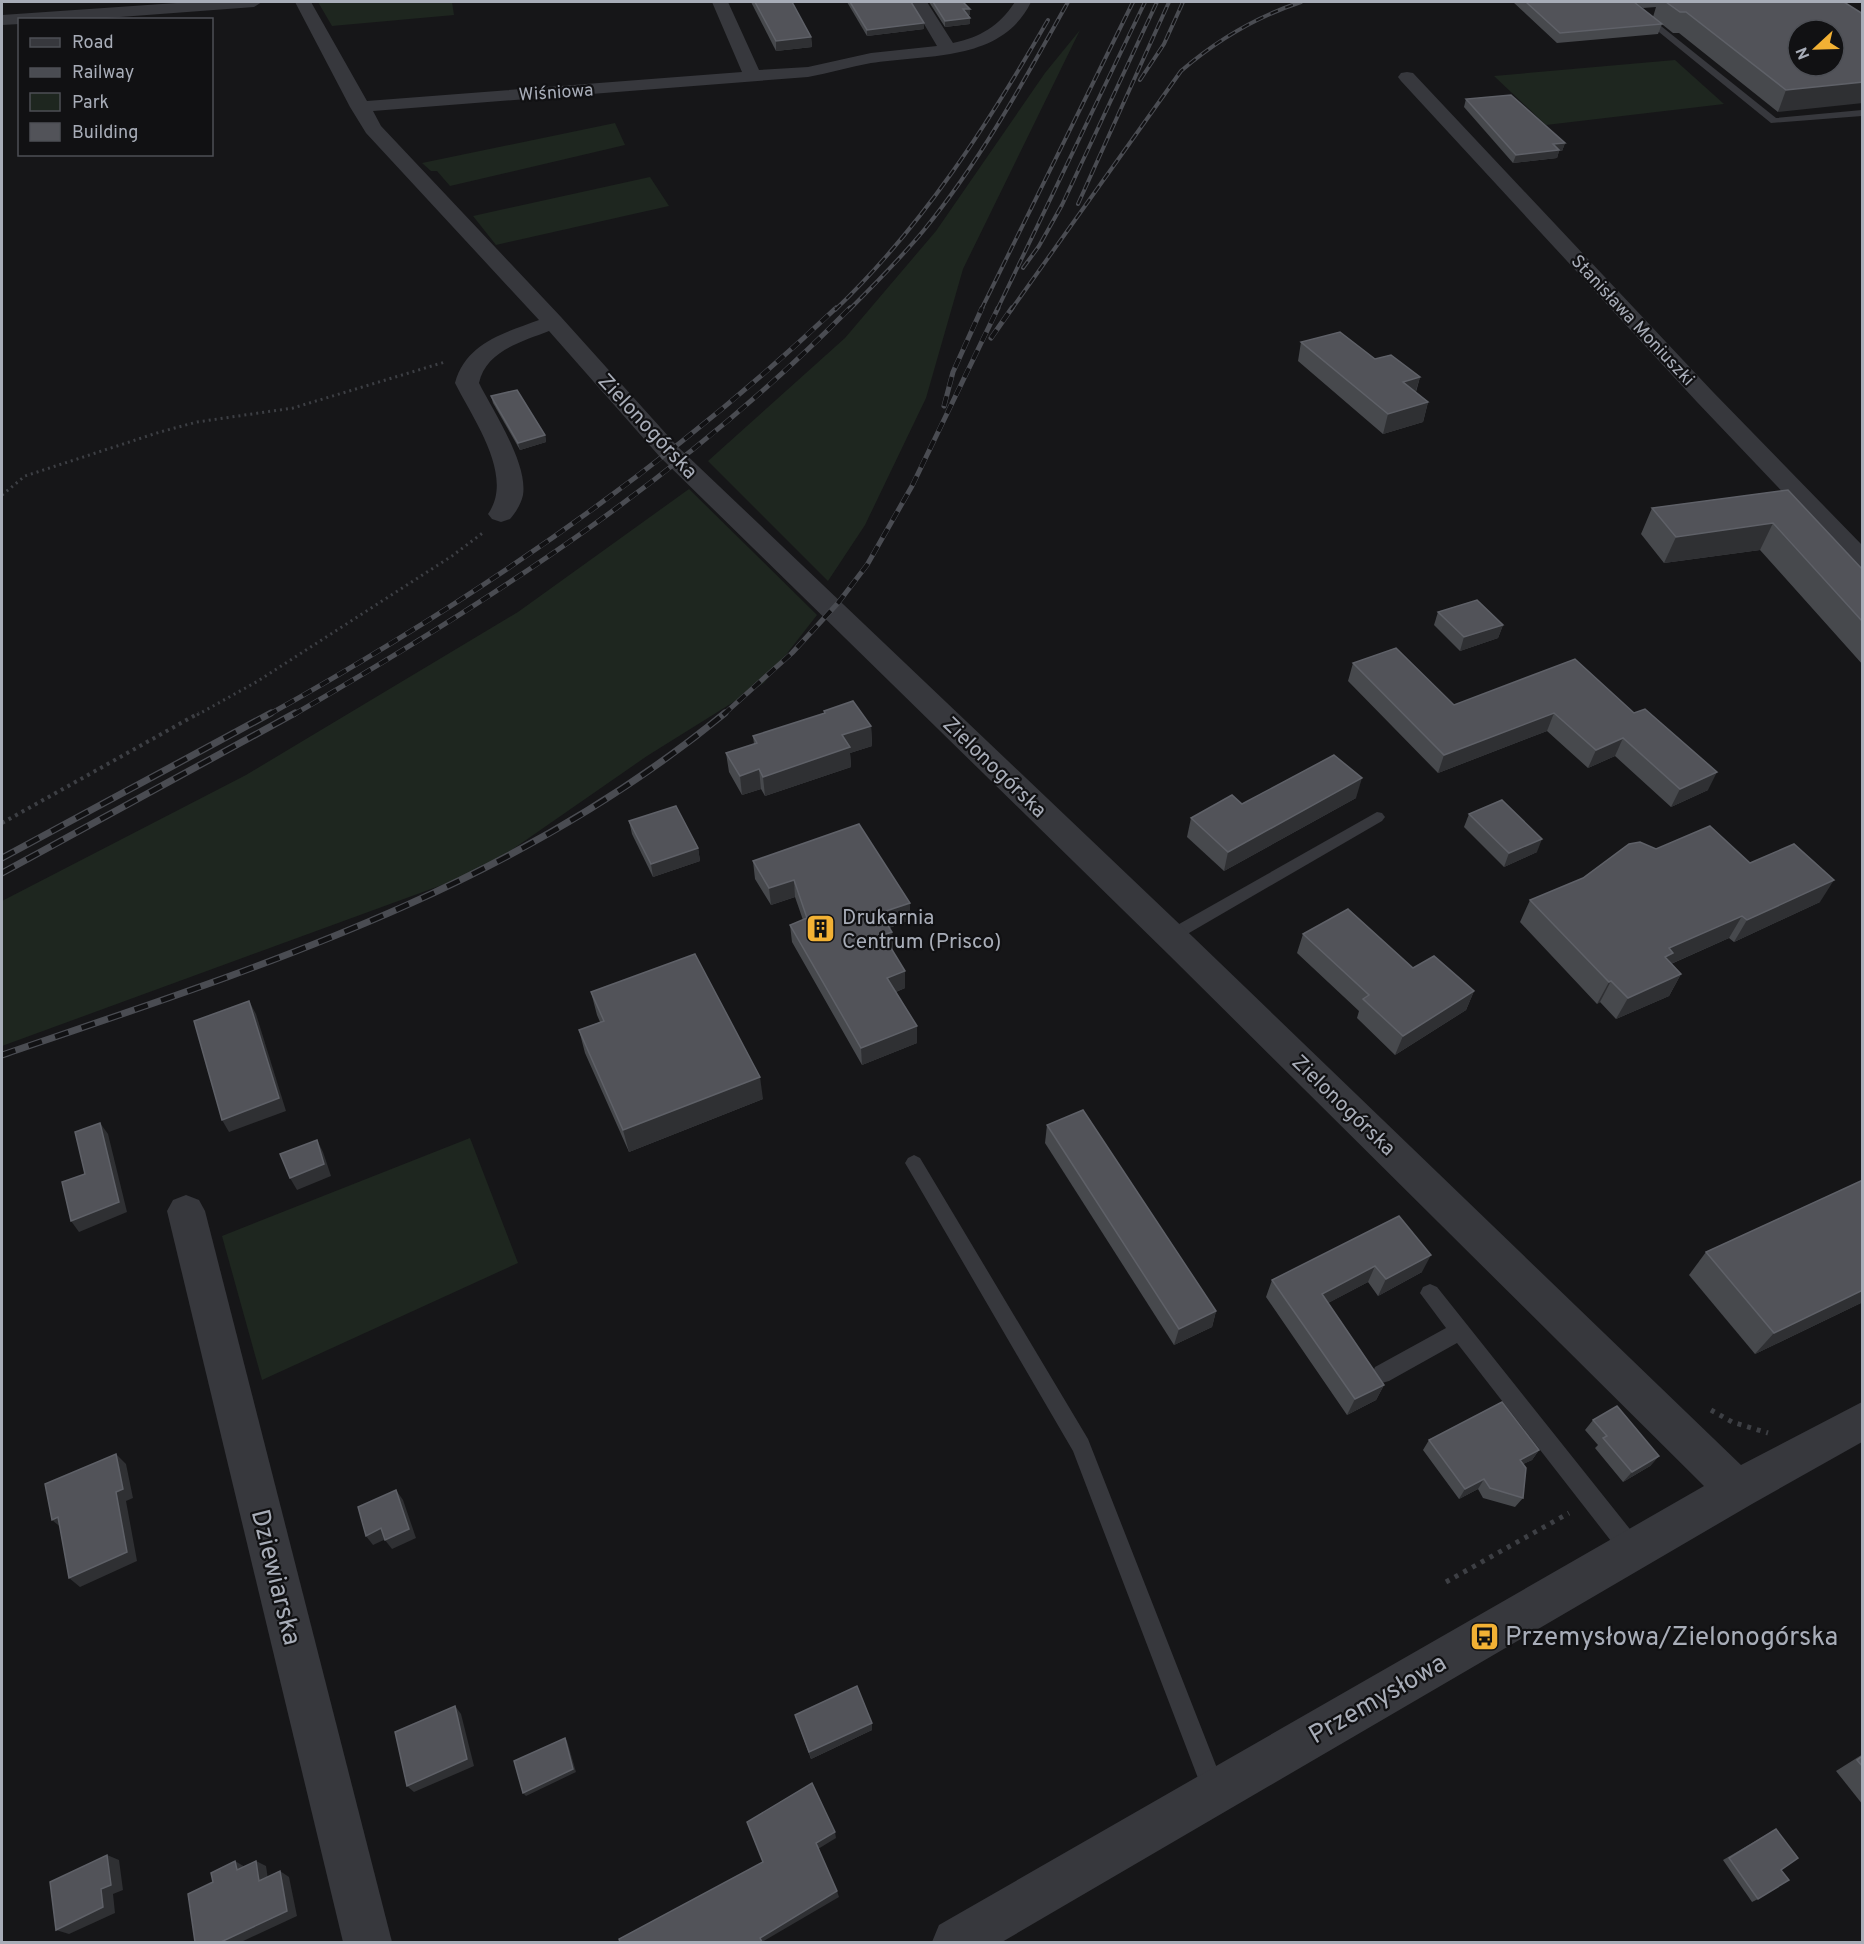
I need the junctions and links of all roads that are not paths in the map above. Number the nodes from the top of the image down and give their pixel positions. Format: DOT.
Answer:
graph roads {
  1 [pos="254,2"];
  2 [pos="303,2"];
  3 [pos="720,2"];
  4 [pos="919,2"];
  5 [pos="1023,2"];
  6 [pos="1626,2"];
  7 [pos="1652,12"];
  8 [pos="1640,13"];
  9 [pos="30,18"];
  10 [pos="18,19"];
  11 [pos="2,20"];
  12 [pos="947,48"];
  13 [pos="753,76"];
  14 [pos="1407,77"];
  15 [pos="359,107"];
  16 [pos="1863,113"];
  17 [pos="554,322"];
  18 [pos="501,514"];
  19 [pos="1863,560"];
  20 [pos="1377,817"];
  21 [pos="1171,936"];
  22 [pos="914,1163"];
  23 [pos="186,1211"];
  24 [pos="1430,1293"];
  25 [pos="1460,1331"];
  26 [pos="1382,1374"];
  27 [pos="1863,1421"];
  28 [pos="1737,1490"];
  29 [pos="1633,1551"];
  30 [pos="1214,1792"];
  31 [pos="368,1942"];
  32 [pos="956,1942"];
  1 -- 9 [label="street"];
  2 -- 15 [label="street, Zielonogórska"];
  3 -- 13 [label="street"];
  4 -- 12 [label="street"];
  5 -- 12 [label="street, Wiśniowa"];
  6 -- 8 [label="lane"];
  7 -- 8 [label="lane"];
  8 -- 16 [label="lane"];
  10 -- 11 [label="street"];
  12 -- 13 [label="street, Wiśniowa"];
  13 -- 15 [label="street, Wiśniowa"];
  14 -- 19 [label="street, Stanisława Moniuszki"];
  15 -- 17 [label="street, Zielonogórska"];
  17 -- 18 [label="street"];
  17 -- 21 [label="street, Zielonogórska"];
  20 -- 21 [label="lane"];
  21 -- 28 [label="street, Zielonogórska"];
  22 -- 30 [label="lane"];
  23 -- 31 [label="street, Dziewiarska"];
  24 -- 25 [label="lane"];
  25 -- 26 [label="lane"];
  25 -- 29 [label="lane"];
  27 -- 28 [label="street, Przemysłowa"];
  28 -- 29 [label="street, Przemysłowa"];
  29 -- 30 [label="street, Przemysłowa"];
  30 -- 32 [label="street, Przemysłowa"];
}
